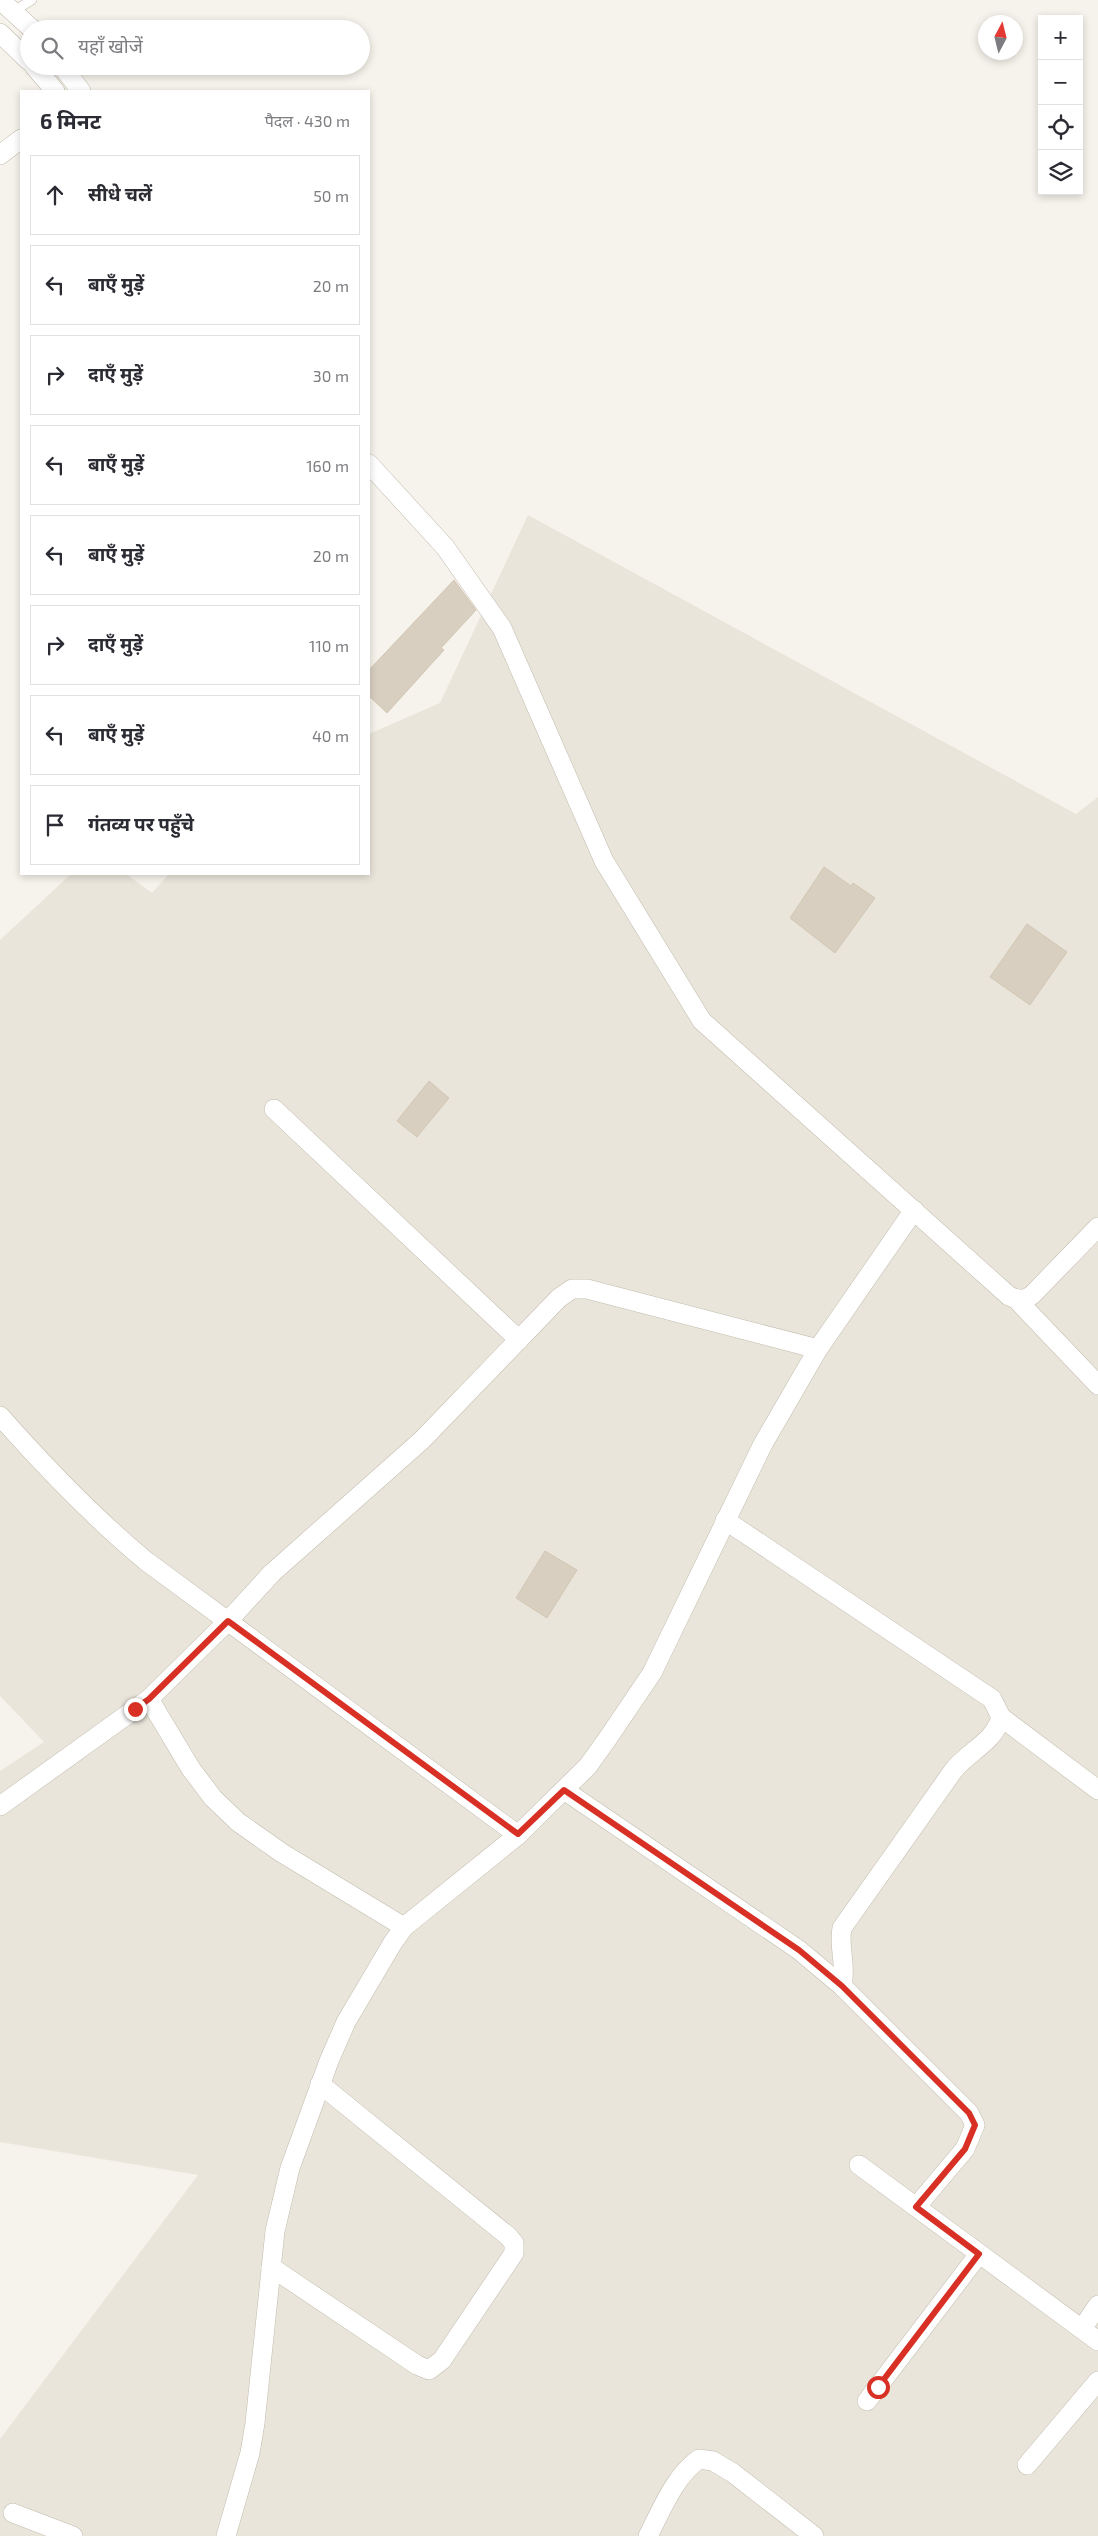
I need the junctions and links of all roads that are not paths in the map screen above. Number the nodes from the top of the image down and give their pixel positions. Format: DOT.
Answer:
graph roads {
  1 [pos="32,0"];
  2 [pos="7,6"];
  3 [pos="22,20"];
  4 [pos="0,34"];
  5 [pos="20,53"];
  6 [pos="42,75"];
  7 [pos="69,75"];
  8 [pos="54,90"];
  9 [pos="80,90"];
  10 [pos="20,140"];
  11 [pos="0,155"];
  12 [pos="370,465"];
  13 [pos="274,1109"];
  14 [pos="914,1210"];
  15 [pos="1098,1227"];
  16 [pos="1017,1300"];
  17 [pos="519,1340"];
  18 [pos="818,1349"];
  19 [pos="1098,1385"];
  20 [pos="0,1416"];
  21 [pos="726,1520"];
  22 [pos="228,1621"];
  23 [pos="149,1699"];
  24 [pos="1001,1717"];
  25 [pos="564,1790"];
  26 [pos="1098,1790"];
  27 [pos="0,1806"];
  28 [pos="518,1834"];
  29 [pos="404,1927"];
  30 [pos="842,1986"];
  31 [pos="320,2084"];
  32 [pos="859,2165"];
  33 [pos="916,2207"];
  34 [pos="979,2254"];
  35 [pos="271,2267"];
  36 [pos="1098,2305"];
  37 [pos="1082,2329"];
  38 [pos="1098,2341"];
  39 [pos="1098,2381"];
  40 [pos="867,2401"];
  41 [pos="1027,2465"];
  42 [pos="13,2513"];
  43 [pos="73,2536"];
  44 [pos="226,2536"];
  45 [pos="648,2536"];
  46 [pos="814,2536"];
  1 -- 2 [label="lane"];
  2 -- 3 [label="street"];
  4 -- 5 [label="street"];
  6 -- 8 [label="street"];
  7 -- 9 [label="street"];
  10 -- 11 [label="street"];
  12 -- 14 [label="street"];
  13 -- 17 [label="street"];
  14 -- 16 [label="street"];
  14 -- 18 [label="street"];
  15 -- 16 [label="street"];
  16 -- 19 [label="street"];
  17 -- 18 [label="street"];
  17 -- 22 [label="street"];
  18 -- 21 [label="street"];
  20 -- 22 [label="street"];
  21 -- 24 [label="street"];
  21 -- 25 [label="street"];
  22 -- 23 [label="street"];
  22 -- 28 [label="street"];
  23 -- 27 [label="street"];
  23 -- 29 [label="street"];
  24 -- 26 [label="street"];
  24 -- 30 [label="street"];
  25 -- 28 [label="street"];
  25 -- 30 [label="street"];
  28 -- 29 [label="street"];
  29 -- 31 [label="street"];
  30 -- 33 [label="street"];
  31 -- 35 [label="street"];
  31 -- 35 [label="street"];
  32 -- 33 [label="street"];
  33 -- 34 [label="street"];
  34 -- 37 [label="street"];
  34 -- 40 [label="street"];
  35 -- 44 [label="street"];
  36 -- 37 [label="street"];
  37 -- 38 [label="street"];
  39 -- 41 [label="street"];
  42 -- 43 [label="street"];
  45 -- 46 [label="street"];
}
